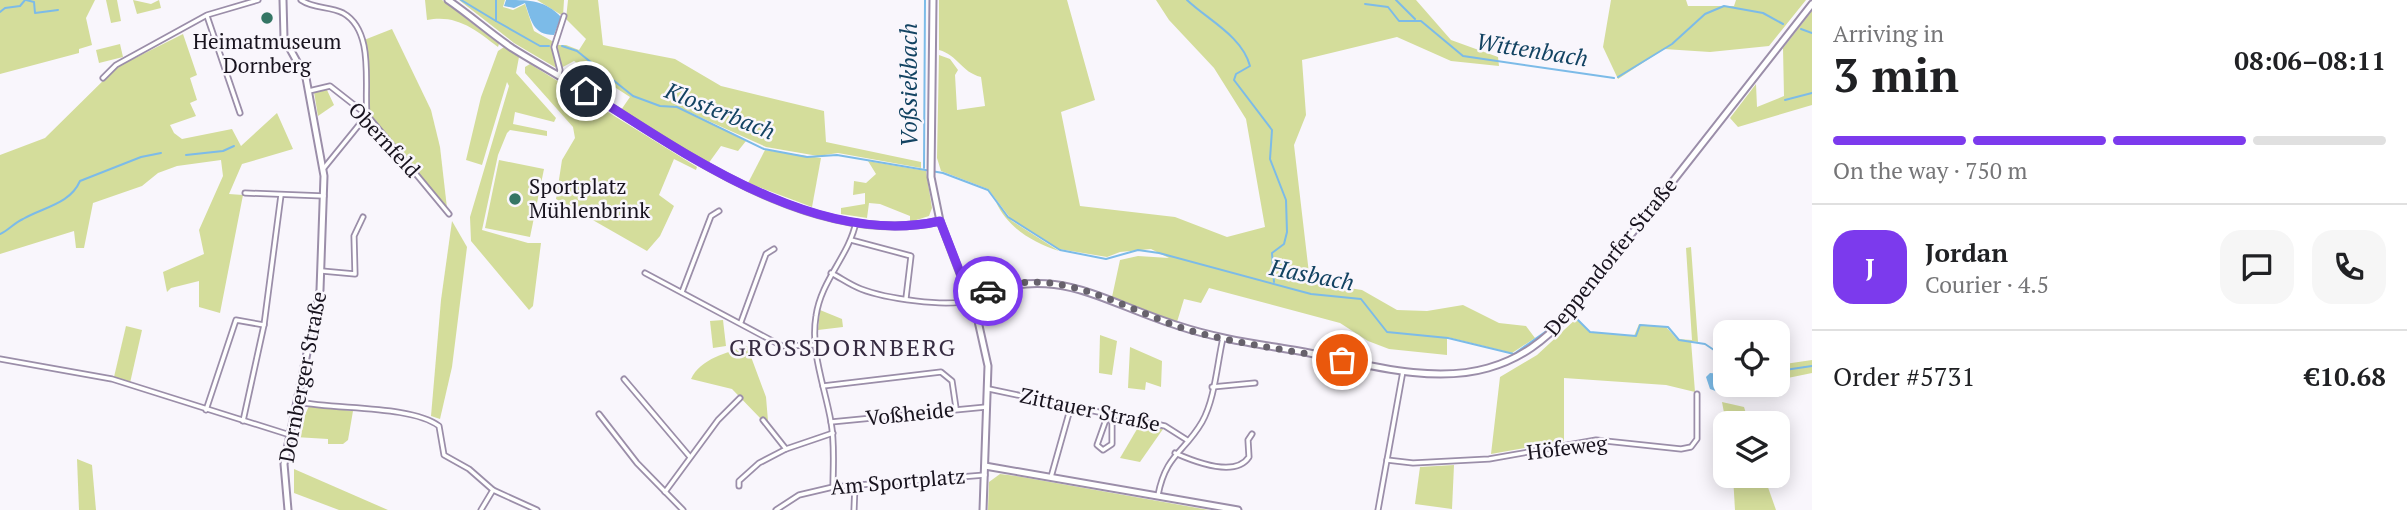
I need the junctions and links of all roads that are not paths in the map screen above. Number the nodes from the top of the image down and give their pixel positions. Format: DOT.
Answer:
graph roads {
  1 [pos="258,0"];
  2 [pos="283,0"];
  3 [pos="302,0"];
  4 [pos="448,0"];
  5 [pos="933,0"];
  6 [pos="1812,4"];
  7 [pos="207,15"];
  8 [pos="564,16"];
  9 [pos="559,75"];
  10 [pos="103,78"];
  11 [pos="309,91"];
  12 [pos="240,113"];
  13 [pos="367,115"];
  14 [pos="324,168"];
  15 [pos="245,192"];
  16 [pos="281,195"];
  17 [pos="324,196"];
  18 [pos="719,211"];
  19 [pos="449,214"];
  20 [pos="363,217"];
  21 [pos="940,221"];
  22 [pos="856,222"];
  23 [pos="851,240"];
  24 [pos="774,249"];
  25 [pos="322,271"];
  26 [pos="645,273"];
  27 [pos="831,273"];
  28 [pos="682,292"];
  29 [pos="906,298"];
  30 [pos="970,299"];
  31 [pos="741,323"];
  32 [pos="264,325"];
  33 [pos="1223,338"];
  34 [pos="815,345"];
  35 [pos="0,359"];
  36 [pos="1403,370"];
  37 [pos="624,379"];
  38 [pos="1255,383"];
  39 [pos="823,386"];
  40 [pos="1212,387"];
  41 [pos="989,389"];
  42 [pos="1697,394"];
  43 [pos="740,398"];
  44 [pos="299,402"];
  45 [pos="1071,406"];
  46 [pos="988,407"];
  47 [pos="956,408"];
  48 [pos="206,410"];
  49 [pos="598,414"];
  50 [pos="1110,414"];
  51 [pos="763,420"];
  52 [pos="243,421"];
  53 [pos="831,422"];
  54 [pos="833,433"];
  55 [pos="1252,434"];
  56 [pos="289,435"];
  57 [pos="1187,440"];
  58 [pos="786,449"];
  59 [pos="1175,453"];
  60 [pos="690,457"];
  61 [pos="1387,460"];
  62 [pos="985,466"];
  63 [pos="985,475"];
  64 [pos="1051,477"];
  65 [pos="855,485"];
  66 [pos="739,486"];
  67 [pos="833,487"];
  68 [pos="493,490"];
  69 [pos="664,493"];
  70 [pos="1157,497"];
  71 [pos="288,510"];
  72 [pos="481,510"];
  73 [pos="537,510"];
  74 [pos="683,510"];
  75 [pos="776,510"];
  76 [pos="854,510"];
  77 [pos="983,510"];
  78 [pos="1238,510"];
  79 [pos="1378,510"];
  1 -- 7 [label="street"];
  2 -- 11 [label="street, Dornberger Straße"];
  3 -- 13 [label="street"];
  4 -- 9 [label="street"];
  5 -- 21 [label="street"];
  6 -- 36 [label="street, Deppendorfer Straße"];
  7 -- 10 [label="street"];
  7 -- 12 [label="street"];
  8 -- 9 [label="street"];
  9 -- 22 [label="street"];
  11 -- 13 [label="street, Obernfeld"];
  11 -- 14 [label="street, Dornberger Straße"];
  13 -- 14 [label="street"];
  13 -- 19 [label="street, Obernfeld"];
  14 -- 17 [label="street, Dornberger Straße"];
  15 -- 16 [label="street"];
  16 -- 17 [label="street"];
  16 -- 32 [label="street"];
  17 -- 25 [label="street, Dornberger Straße"];
  18 -- 28 [label="street"];
  20 -- 25 [label="street"];
  21 -- 22 [label="street"];
  21 -- 30 [label="street"];
  22 -- 23 [label="street"];
  23 -- 27 [label="street"];
  23 -- 29 [label="street"];
  24 -- 31 [label="street"];
  25 -- 44 [label="street, Dornberger Straße"];
  26 -- 28 [label="street"];
  27 -- 29 [label="street"];
  27 -- 34 [label="street"];
  28 -- 31 [label="street"];
  29 -- 30 [label="street"];
  30 -- 33 [label="street, Deppendorfer Straße"];
  30 -- 41 [label="street"];
  31 -- 34 [label="street"];
  32 -- 48 [label="street"];
  32 -- 52 [label="street"];
  33 -- 36 [label="street, Deppendorfer Straße"];
  33 -- 40 [label="street"];
  34 -- 39 [label="street"];
  35 -- 48 [label="street"];
  36 -- 61 [label="street"];
  37 -- 60 [label="street"];
  38 -- 40 [label="street"];
  39 -- 47 [label="street"];
  39 -- 53 [label="street"];
  40 -- 57 [label="street"];
  41 -- 45 [label="street, Zittauer Straße"];
  41 -- 46 [label="street"];
  42 -- 61 [label="street, Höfeweg"];
  43 -- 60 [label="street"];
  44 -- 56 [label="street, Dornberger Straße"];
  44 -- 68 [label="street"];
  45 -- 50 [label="street, Zittauer Straße"];
  45 -- 64 [label="street"];
  46 -- 47 [label="street, Voßheide"];
  46 -- 62 [label="street"];
  47 -- 53 [label="street, Voßheide"];
  48 -- 52 [label="street"];
  49 -- 69 [label="street"];
  50 -- 50 [label="street"];
  50 -- 57 [label="street, Zittauer Straße"];
  51 -- 58 [label="street"];
  52 -- 56 [label="street"];
  53 -- 54 [label="street"];
  54 -- 58 [label="street"];
  54 -- 67 [label="street"];
  55 -- 59 [label="street"];
  56 -- 71 [label="street, Dornberger Straße"];
  57 -- 59 [label="street"];
  58 -- 66 [label="street"];
  59 -- 70 [label="street"];
  60 -- 69 [label="street"];
  61 -- 79 [label="street"];
  62 -- 63 [label="street"];
  62 -- 64 [label="street"];
  63 -- 65 [label="street, Am Sportplatz"];
  63 -- 77 [label="street"];
  64 -- 70 [label="street"];
  65 -- 67 [label="street, Am Sportplatz"];
  65 -- 76 [label="street"];
  67 -- 75 [label="street, Am Sportplatz"];
  68 -- 72 [label="street"];
  68 -- 73 [label="street"];
  69 -- 74 [label="street"];
  70 -- 78 [label="street"];
}
